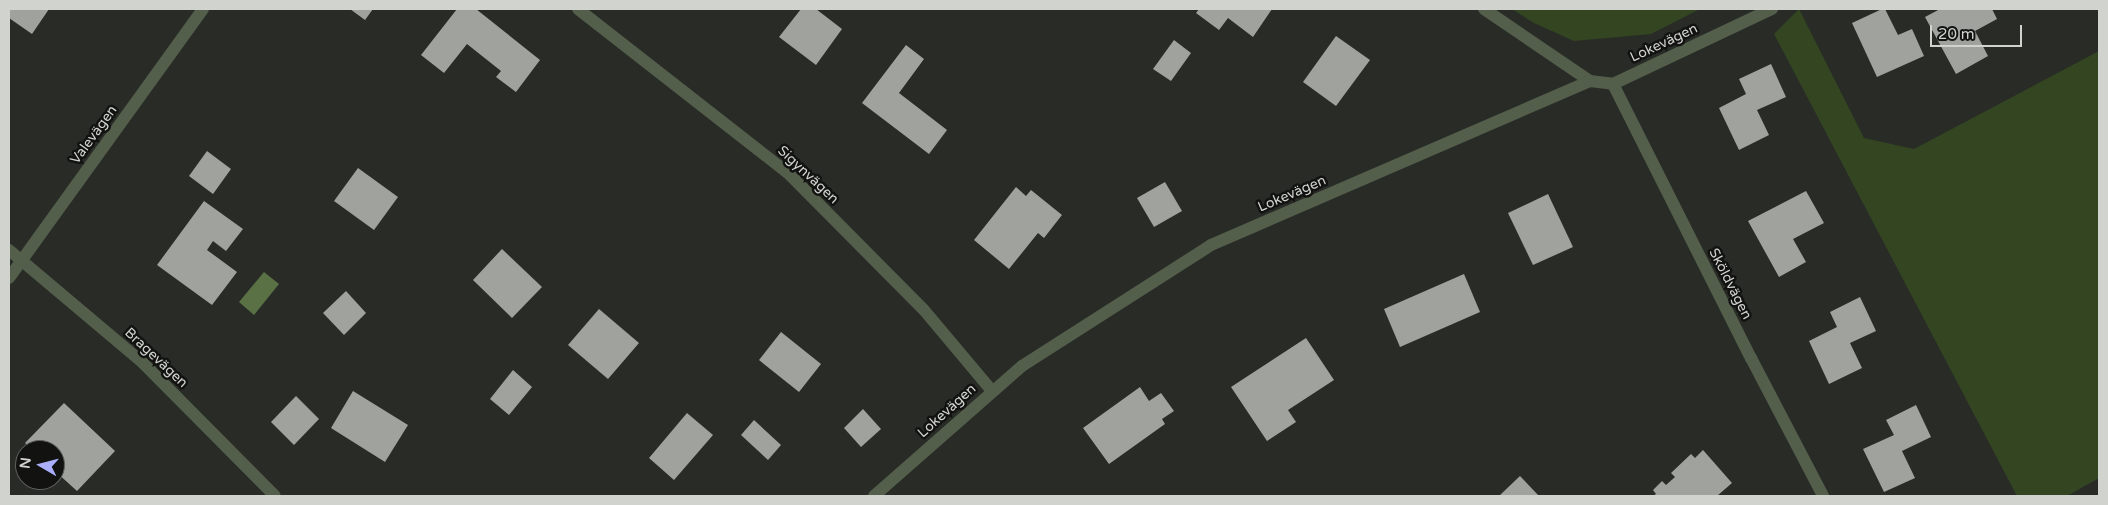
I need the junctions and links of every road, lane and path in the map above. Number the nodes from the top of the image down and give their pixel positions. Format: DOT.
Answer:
graph roads {
  1 [pos="203,9"];
  2 [pos="578,9"];
  3 [pos="1484,9"];
  4 [pos="1772,9"];
  5 [pos="1590,81"];
  6 [pos="1613,84"];
  7 [pos="9,250"];
  8 [pos="21,262"];
  9 [pos="9,278"];
  10 [pos="992,391"];
  11 [pos="276,496"];
  12 [pos="874,496"];
  13 [pos="1823,496"];
  1 -- 8 [label="street, Valevägen"];
  2 -- 10 [label="street, Sigynvägen"];
  3 -- 5 [label="street"];
  4 -- 6 [label="street, Lokevägen"];
  5 -- 6 [label="street"];
  5 -- 10 [label="street, Lokevägen"];
  6 -- 13 [label="street, Sköldvägen"];
  7 -- 8 [label="street, Bragevägen"];
  8 -- 9 [label="street, Valevägen"];
  8 -- 11 [label="street, Bragevägen"];
  10 -- 12 [label="street, Lokevägen"];
}
